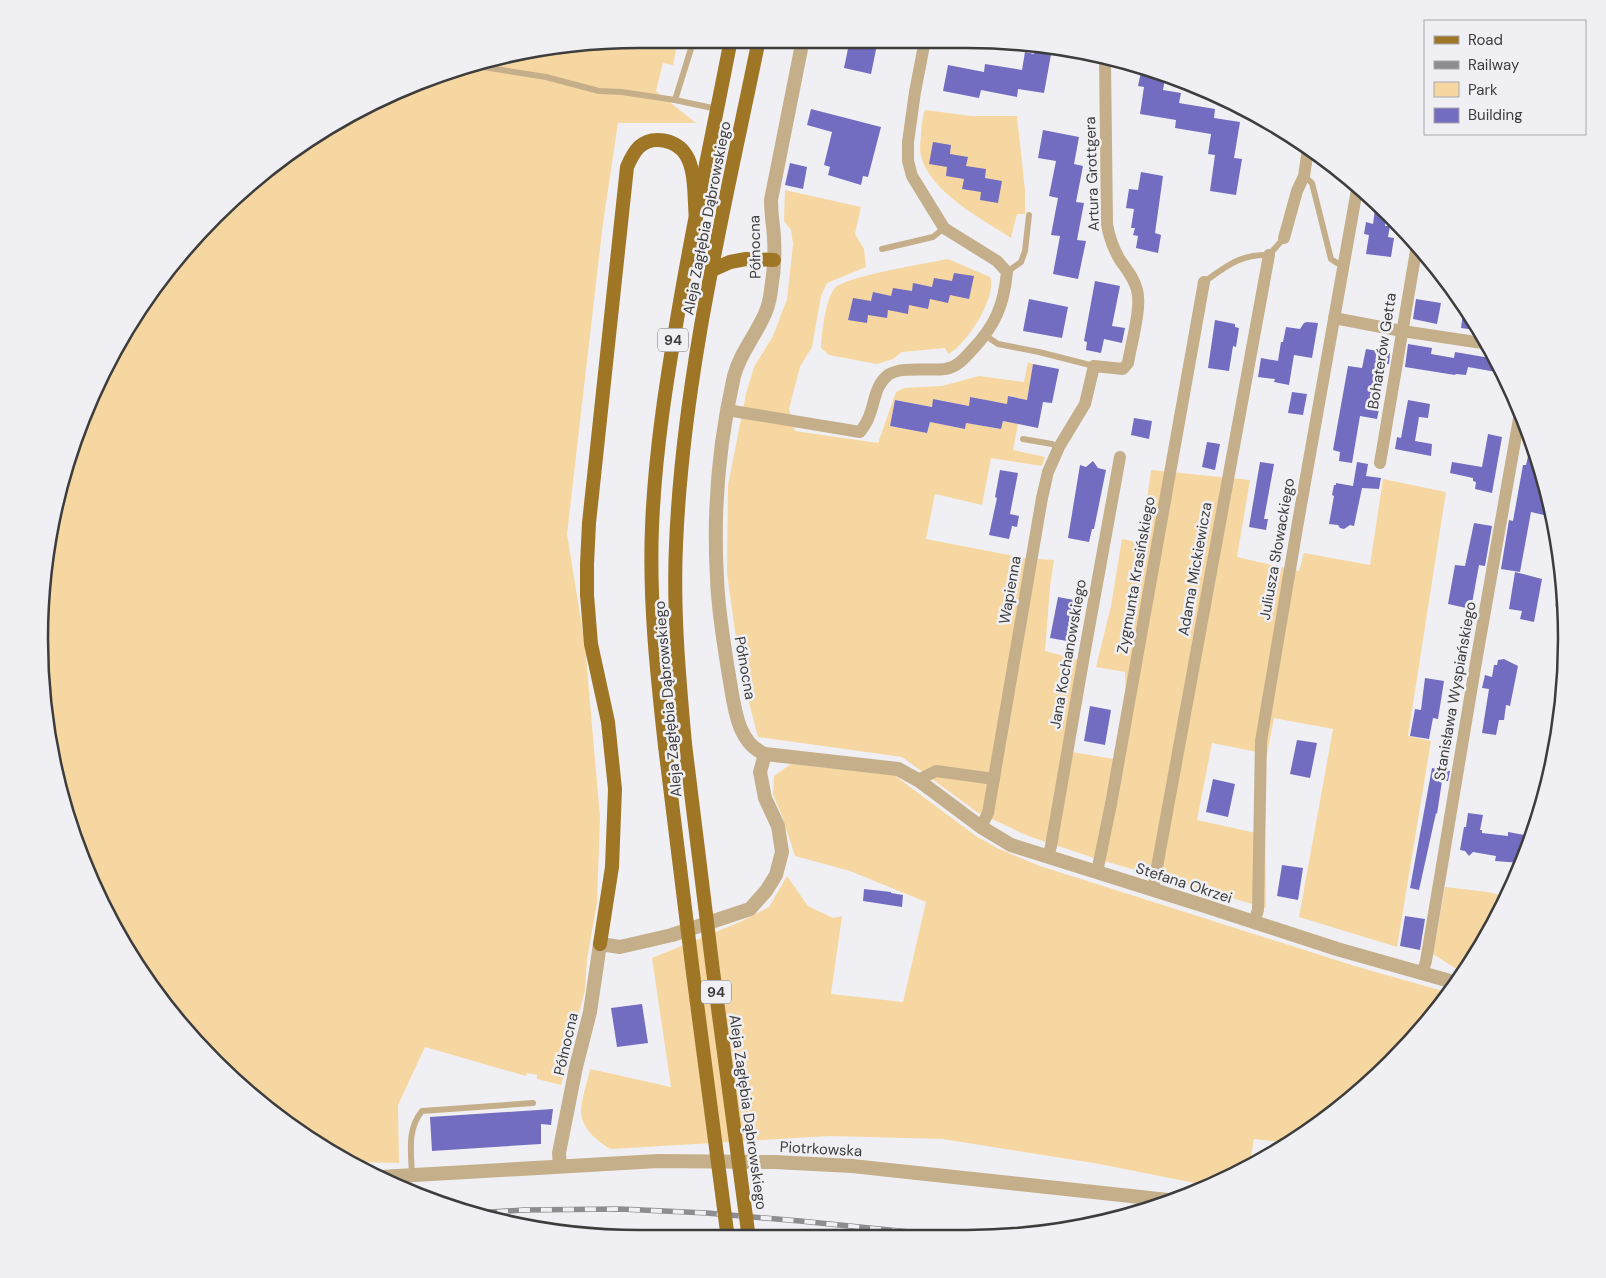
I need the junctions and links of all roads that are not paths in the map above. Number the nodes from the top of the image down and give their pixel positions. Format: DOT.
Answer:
graph roads {
  1 [pos="691,48"];
  2 [pos="729,48"];
  3 [pos="756,48"];
  4 [pos="801,48"];
  5 [pos="924,48"];
  6 [pos="1105,64"];
  7 [pos="487,68"];
  8 [pos="675,100"];
  9 [pos="717,109"];
  10 [pos="1307,155"];
  11 [pos="1304,176"];
  12 [pos="1356,193"];
  13 [pos="1029,215"];
  14 [pos="696,219"];
  15 [pos="944,228"];
  16 [pos="1284,238"];
  17 [pos="882,249"];
  18 [pos="1415,252"];
  19 [pos="1270,254"];
  20 [pos="774,260"];
  21 [pos="1343,264"];
  22 [pos="712,270"];
  23 [pos="1007,272"];
  24 [pos="1204,282"];
  25 [pos="1334,318"];
  26 [pos="1402,331"];
  27 [pos="986,336"];
  28 [pos="1479,342"];
  29 [pos="1094,366"];
  30 [pos="727,410"];
  31 [pos="1518,425"];
  32 [pos="1023,439"];
  33 [pos="1058,447"];
  34 [pos="1120,457"];
  35 [pos="1380,463"];
  36 [pos="765,754"];
  37 [pos="994,779"];
  38 [pos="918,780"];
  39 [pos="980,827"];
  40 [pos="1048,857"];
  41 [pos="1097,872"];
  42 [pos="1153,889"];
  43 [pos="1254,922"];
  44 [pos="600,944"];
  45 [pos="1422,974"];
  46 [pos="1449,981"];
  47 [pos="533,1103"];
  48 [pos="560,1166"];
  49 [pos="412,1174"];
  50 [pos="391,1176"];
  51 [pos="1157,1199"];
  52 [pos="727,1230"];
  53 [pos="748,1230"];
  1 -- 8 [label="lane"];
  2 -- 9 [label="main road, Aleja Zagłębia Dąbrowskiego / 94"];
  3 -- 22 [label="main road, Aleja Zagłębia Dąbrowskiego / 94"];
  4 -- 20 [label="street, Północna"];
  5 -- 15 [label="street"];
  6 -- 29 [label="street, Artura Grottgera"];
  7 -- 8 [label="lane"];
  8 -- 9 [label="lane"];
  9 -- 14 [label="main road, Aleja Zagłębia Dąbrowskiego / 94"];
  10 -- 11 [label="street"];
  11 -- 16 [label="street"];
  11 -- 21 [label="lane"];
  12 -- 21 [label="street, Juliusza Słowackiego"];
  13 -- 23 [label="lane"];
  14 -- 44 [label="main road"];
  14 -- 52 [label="main road, Aleja Zagłębia Dąbrowskiego / 94, bridge"];
  15 -- 17 [label="lane"];
  15 -- 23 [label="street"];
  16 -- 19 [label="lane"];
  18 -- 26 [label="street, Bohaterów Getta"];
  19 -- 24 [label="lane"];
  19 -- 42 [label="street, Adama Mickiewicza"];
  20 -- 22 [label="main road"];
  20 -- 30 [label="street, Północna"];
  21 -- 25 [label="street, Juliusza Słowackiego"];
  22 -- 53 [label="main road, Aleja Zagłębia Dąbrowskiego / 94, bridge"];
  23 -- 27 [label="street"];
  24 -- 41 [label="street, Zygmunta Krasińskiego"];
  25 -- 26 [label="street"];
  25 -- 43 [label="street, Juliusza Słowackiego"];
  26 -- 28 [label="street"];
  26 -- 35 [label="street, Bohaterów Getta"];
  27 -- 29 [label="lane"];
  27 -- 30 [label="street"];
  29 -- 33 [label="street, Wapienna"];
  30 -- 36 [label="street, Północna"];
  31 -- 45 [label="street, Stanisława Wyspiańskiego"];
  32 -- 33 [label="lane"];
  33 -- 37 [label="street, Wapienna"];
  34 -- 40 [label="street, Jana Kochanowskiego"];
  36 -- 38 [label="street, Stefana Okrzei"];
  36 -- 44 [label="street"];
  37 -- 38 [label="street"];
  37 -- 39 [label="street, Wapienna"];
  38 -- 39 [label="street, Stefana Okrzei"];
  39 -- 40 [label="street, Stefana Okrzei"];
  40 -- 41 [label="street, Stefana Okrzei"];
  41 -- 42 [label="street, Stefana Okrzei"];
  42 -- 43 [label="street, Stefana Okrzei"];
  43 -- 45 [label="street, Stefana Okrzei"];
  44 -- 48 [label="street, Północna"];
  45 -- 46 [label="street, Stefana Okrzei"];
  47 -- 49 [label="lane"];
  48 -- 49 [label="street, Piotrkowska"];
  48 -- 51 [label="street, Piotrkowska"];
  49 -- 50 [label="street, Piotrkowska"];
}
